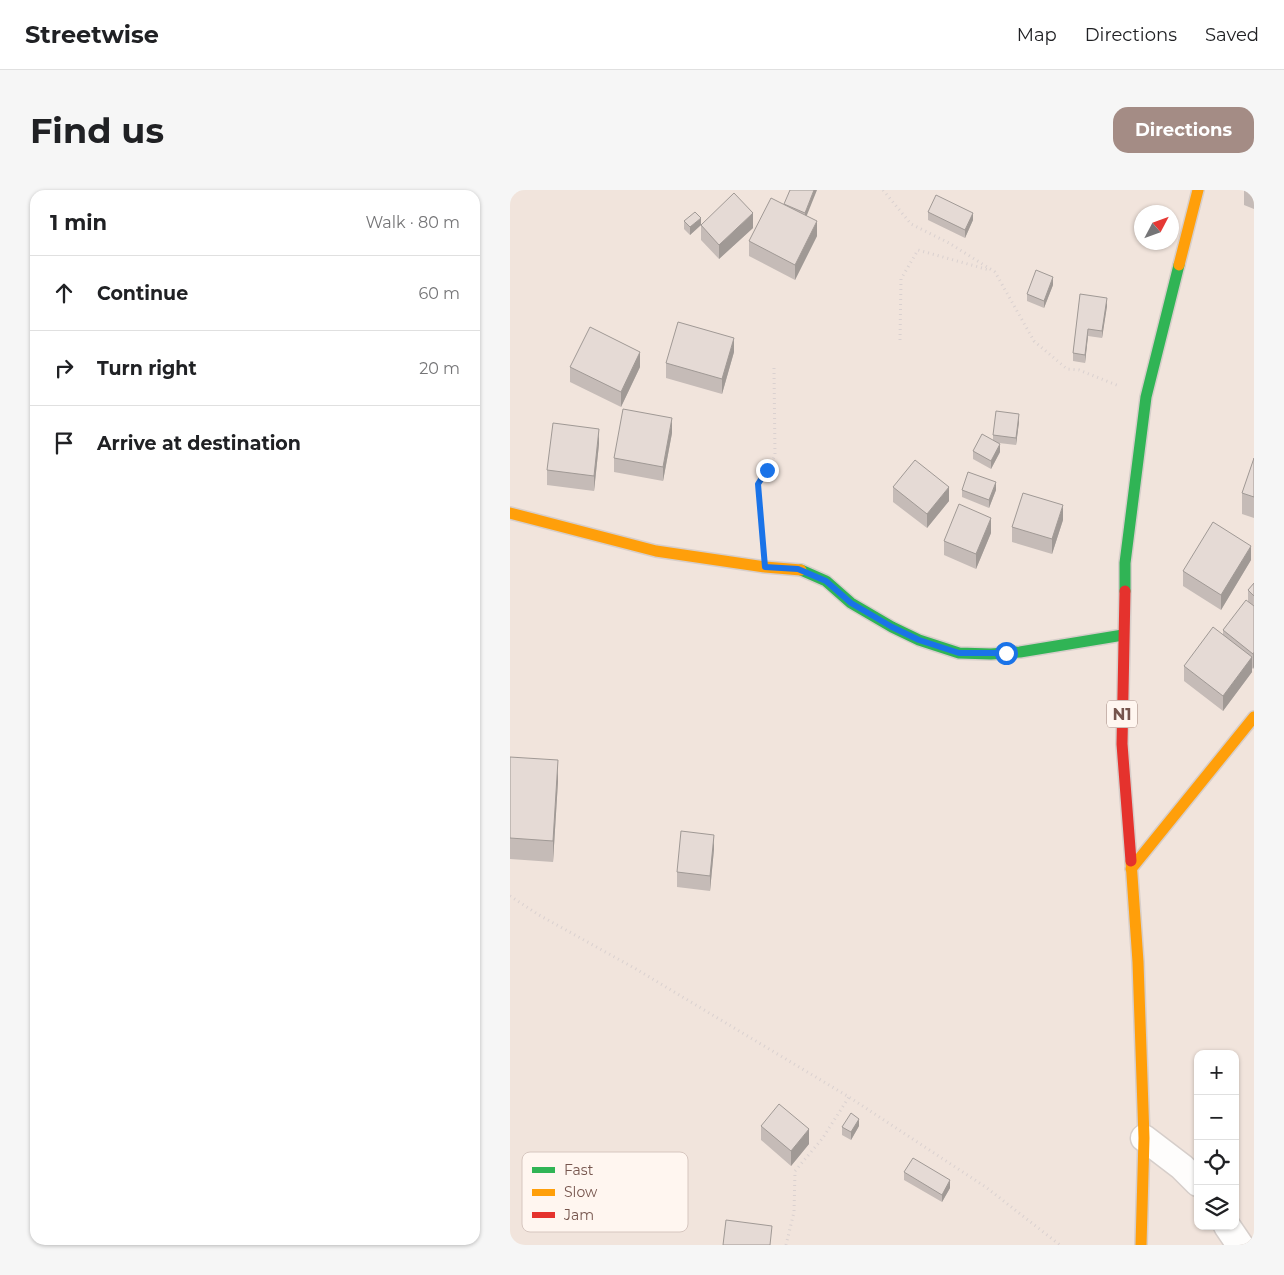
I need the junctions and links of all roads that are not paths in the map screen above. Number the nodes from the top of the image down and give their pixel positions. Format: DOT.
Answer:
graph roads {
  1 [pos="1198,190"];
  2 [pos="510,513"];
  3 [pos="1123,635"];
  4 [pos="1254,717"];
  5 [pos="1131,869"];
  6 [pos="1144,1138"];
  7 [pos="1194,1179"];
  8 [pos="1230,1230"];
  9 [pos="1141,1245"];
  10 [pos="1240,1245"];
  1 -- 3 [label="main road, N1"];
  2 -- 3 [label="main road"];
  3 -- 5 [label="main road, N1"];
  4 -- 5 [label="main road"];
  5 -- 6 [label="main road, N1"];
  6 -- 7 [label="street"];
  6 -- 9 [label="main road, N1"];
  8 -- 10 [label="street"];
}
